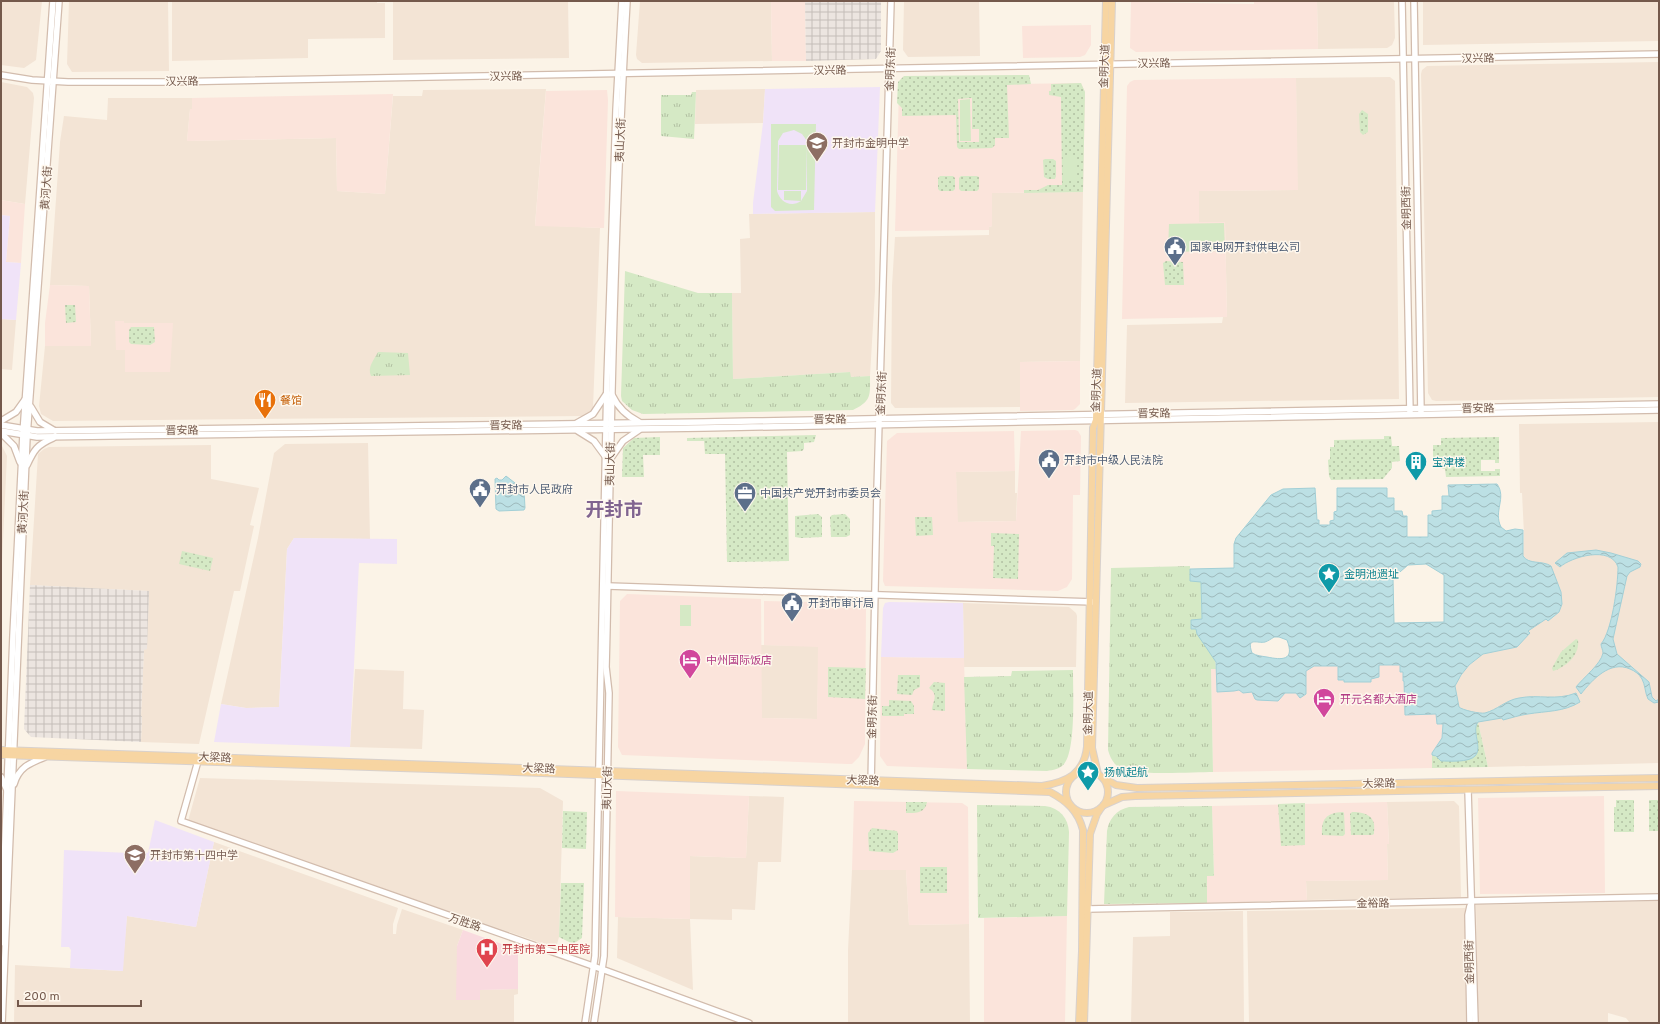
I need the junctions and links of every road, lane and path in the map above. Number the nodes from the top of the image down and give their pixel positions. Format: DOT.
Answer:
graph roads {
  1 [pos="53,1"];
  2 [pos="59,1"];
  3 [pos="622,1"];
  4 [pos="627,1"];
  5 [pos="891,1"];
  6 [pos="1106,1"];
  7 [pos="1112,1"];
  8 [pos="1402,1"];
  9 [pos="1414,1"];
  10 [pos="1659,51"];
  11 [pos="1659,54"];
  12 [pos="1403,57"];
  13 [pos="1415,57"];
  14 [pos="1108,63"];
  15 [pos="890,67"];
  16 [pos="1,72"];
  17 [pos="621,72"];
  18 [pos="1,75"];
  19 [pos="51,80"];
  20 [pos="610,393"];
  21 [pos="26,398"];
  22 [pos="30,403"];
  23 [pos="1659,404"];
  24 [pos="1659,410"];
  25 [pos="1410,412"];
  26 [pos="1421,412"];
  27 [pos="1099,417"];
  28 [pos="1,421"];
  29 [pos="880,421"];
  30 [pos="1,425"];
  31 [pos="641,426"];
  32 [pos="574,427"];
  33 [pos="609,427"];
  34 [pos="1,432"];
  35 [pos="25,433"];
  36 [pos="55,434"];
  37 [pos="608,458"];
  38 [pos="24,467"];
  39 [pos="608,586"];
  40 [pos="875,594"];
  41 [pos="1093,602"];
  42 [pos="1,750"];
  43 [pos="11,753"];
  44 [pos="1,755"];
  45 [pos="46,757"];
  46 [pos="198,761"];
  47 [pos="599,773"];
  48 [pos="607,773"];
  49 [pos="1075,775"];
  50 [pos="1100,775"];
  51 [pos="1,777"];
  52 [pos="1659,778"];
  53 [pos="871,782"];
  54 [pos="1659,786"];
  55 [pos="1468,790"];
  56 [pos="10,792"];
  57 [pos="1103,806"];
  58 [pos="1072,807"];
  59 [pos="1659,897"];
  60 [pos="1470,901"];
  61 [pos="1088,909"];
  62 [pos="1,943"];
  63 [pos="594,966"];
  64 [pos="603,969"];
  65 [pos="2,1023"];
  66 [pos="585,1023"];
  67 [pos="594,1023"];
  68 [pos="749,1023"];
  69 [pos="1078,1023"];
  70 [pos="1084,1023"];
  71 [pos="1470,1023"];
  72 [pos="1475,1023"];
  1 -- 19 [label="street, 黄河大街"];
  2 -- 19 [label="street, 黄河大街"];
  3 -- 17 [label="street, 夷山大街"];
  4 -- 17 [label="street, 夷山大街"];
  5 -- 15 [label="street, 金明东街"];
  6 -- 14 [label="main road, 金明大道"];
  7 -- 14 [label="main road, 金明大道"];
  8 -- 12 [label="street, 金明西街"];
  9 -- 13 [label="street, 金明西街"];
  10 -- 13 [label="street, 汉兴路"];
  11 -- 13 [label="street, 汉兴路"];
  12 -- 13 [label="street, 汉兴路"];
  12 -- 14 [label="street, 汉兴路"];
  12 -- 25 [label="street, 金明西街"];
  13 -- 26 [label="street, 金明西街"];
  14 -- 15 [label="street, 汉兴路"];
  14 -- 27 [label="main road, 金明大道"];
  15 -- 17 [label="street, 汉兴路"];
  15 -- 29 [label="street, 金明东街"];
  16 -- 19 [label="street, 汉兴路"];
  17 -- 19 [label="street, 汉兴路"];
  17 -- 20 [label="street, 夷山大街"];
  18 -- 19 [label="street, 汉兴路"];
  19 -- 21 [label="street, 黄河大街"];
  19 -- 22 [label="street, 黄河大街"];
  20 -- 31 [label="street"];
  20 -- 32 [label="street"];
  20 -- 33 [label="street, 夷山大街"];
  21 -- 28 [label="street"];
  21 -- 35 [label="street, 黄河大街"];
  22 -- 35 [label="street, 黄河大街"];
  22 -- 36 [label="street"];
  23 -- 26 [label="street, 晋安路"];
  24 -- 26 [label="street, 晋安路"];
  25 -- 26 [label="street, 晋安路"];
  25 -- 27 [label="street, 晋安路"];
  27 -- 29 [label="street, 晋安路"];
  27 -- 41 [label="main road, 金明大道"];
  29 -- 31 [label="street, 晋安路"];
  29 -- 40 [label="street, 金明东街"];
  30 -- 35 [label="street, 晋安路"];
  31 -- 33 [label="street, 晋安路"];
  31 -- 37 [label="street"];
  32 -- 33 [label="street, 晋安路"];
  32 -- 36 [label="street, 晋安路"];
  32 -- 37 [label="street"];
  33 -- 37 [label="street, 夷山大街"];
  34 -- 35 [label="street, 晋安路"];
  34 -- 38 [label="street"];
  35 -- 36 [label="street, 晋安路"];
  35 -- 38 [label="street, 黄河大街"];
  36 -- 38 [label="street"];
  37 -- 39 [label="street, 夷山大街"];
  37 -- 47 [label="street, 夷山大街"];
  38 -- 43 [label="street, 黄河大街"];
  39 -- 40 [label="street"];
  39 -- 48 [label="street, 夷山大街"];
  40 -- 41 [label="street"];
  40 -- 53 [label="street, 金明东街"];
  41 -- 49 [label="main road, 金明大道"];
  41 -- 50 [label="main road, 金明大道"];
  42 -- 43 [label="main road, 大梁路"];
  43 -- 44 [label="main road, 大梁路"];
  43 -- 45 [label="main road, 大梁路"];
  43 -- 47 [label="main road, 大梁路"];
  43 -- 56 [label="street, 黄河大街"];
  45 -- 46 [label="main road, 大梁路"];
  45 -- 56 [label="street"];
  46 -- 47 [label="main road, 大梁路"];
  46 -- 63 [label="street, 万胜路"];
  47 -- 48 [label="main road, 大梁路"];
  47 -- 63 [label="street, 夷山大街"];
  48 -- 53 [label="main road, 大梁路"];
  48 -- 64 [label="street, 夷山大街"];
  49 -- 50 [label="main road"];
  49 -- 53 [label="main road, 大梁路"];
  49 -- 58 [label="main road"];
  50 -- 52 [label="main road, 大梁路"];
  50 -- 57 [label="main road"];
  51 -- 56 [label="street"];
  53 -- 58 [label="main road, 大梁路"];
  54 -- 55 [label="main road, 大梁路"];
  55 -- 57 [label="main road, 大梁路"];
  55 -- 60 [label="street, 金明西街"];
  56 -- 62 [label="street, 黄河大街"];
  56 -- 65 [label="street, 黄河大街"];
  57 -- 58 [label="main road"];
  57 -- 61 [label="main road"];
  58 -- 69 [label="main road"];
  59 -- 60 [label="street, 金裕路"];
  60 -- 61 [label="street, 金裕路"];
  60 -- 71 [label="street, 金明西街"];
  60 -- 72 [label="street, 金明西街"];
  61 -- 70 [label="main road"];
  63 -- 64 [label="street, 万胜路"];
  63 -- 66 [label="street, 夷山大街"];
  64 -- 67 [label="street, 夷山大街"];
  64 -- 68 [label="street, 万胜路"];
}
